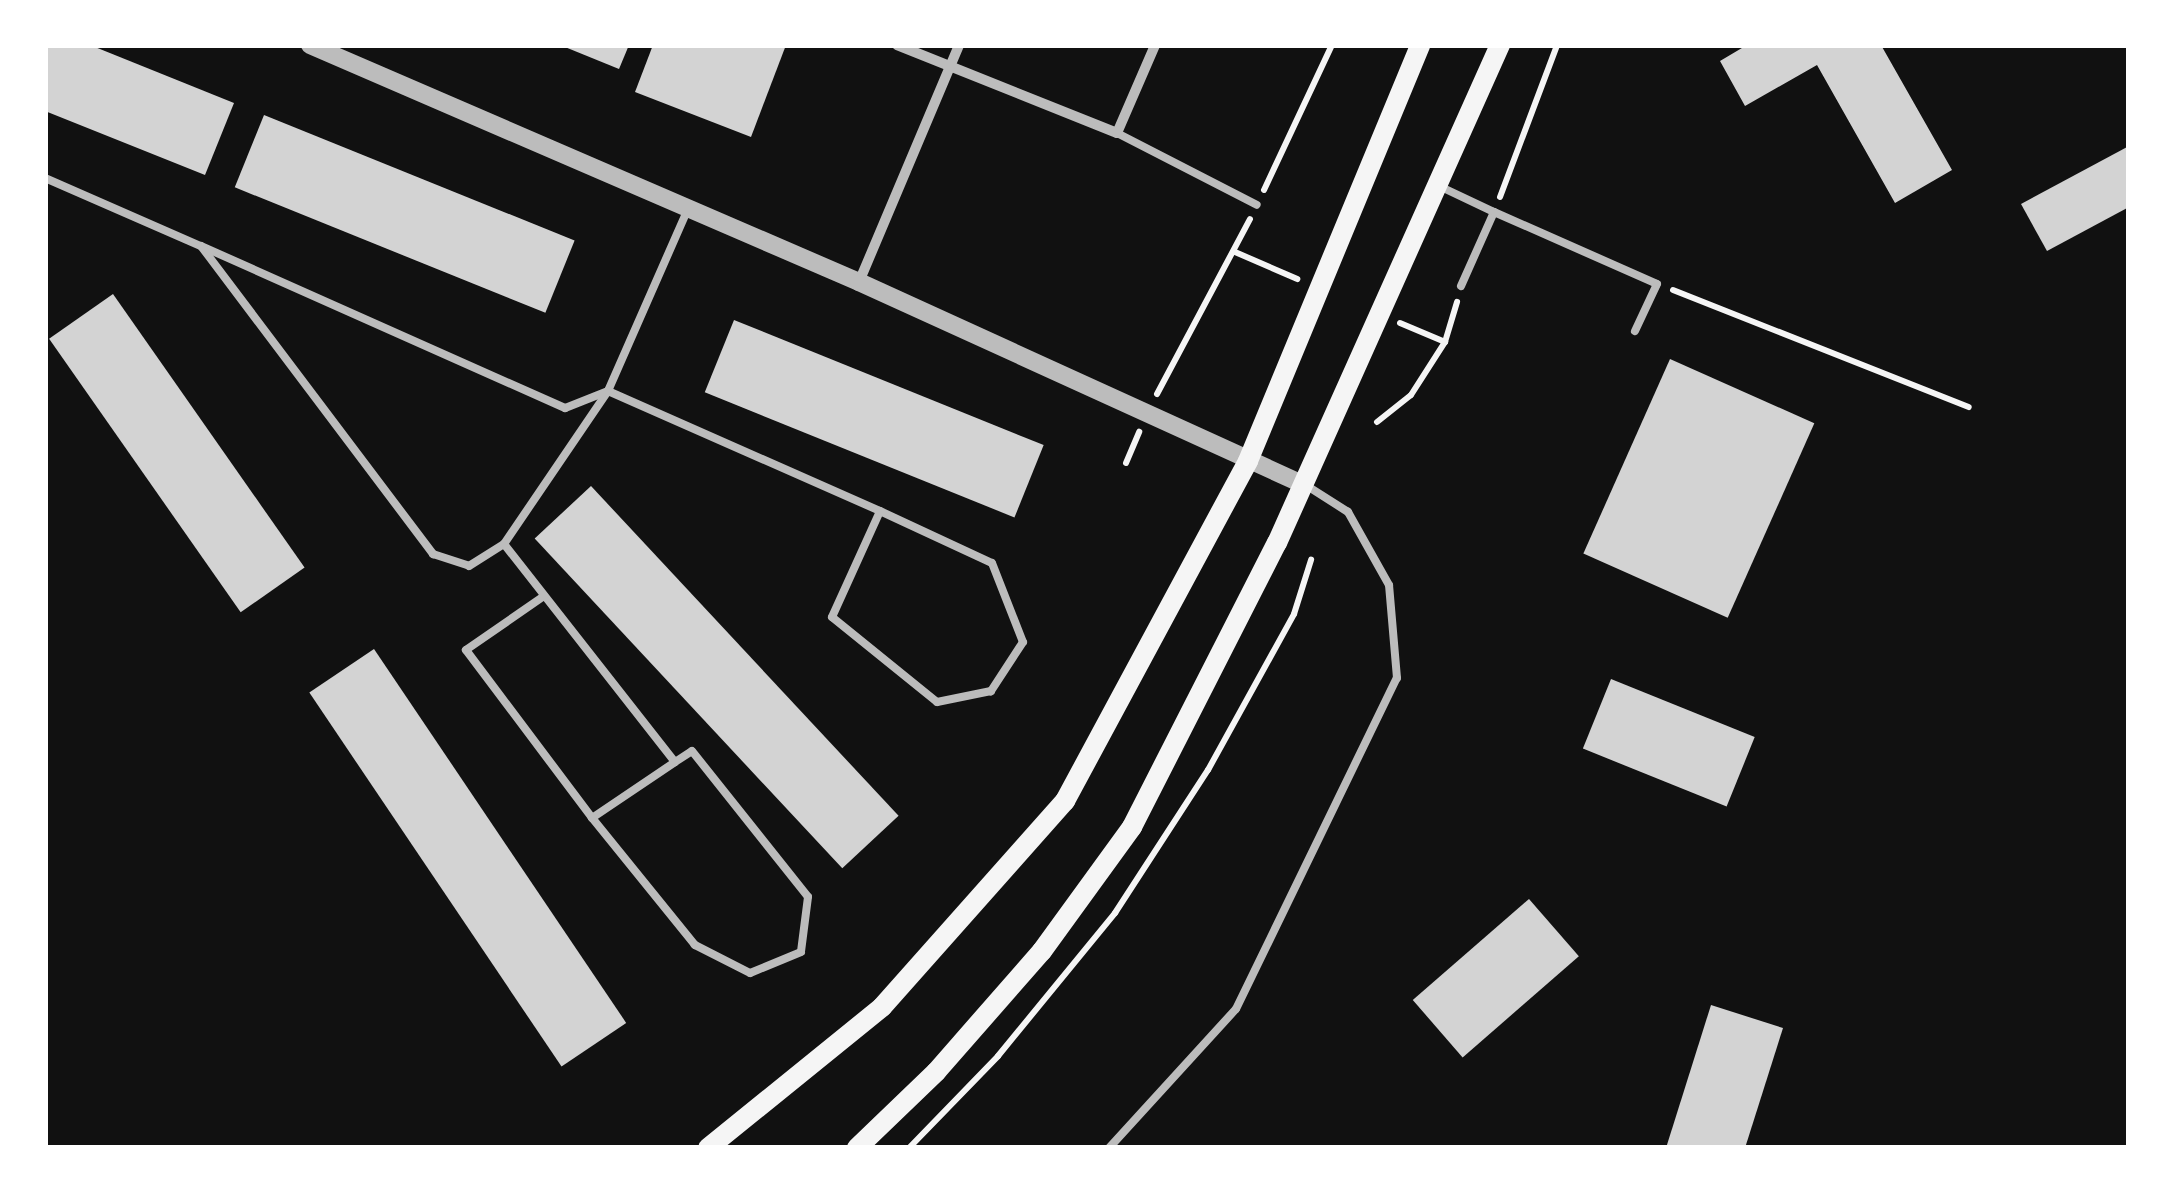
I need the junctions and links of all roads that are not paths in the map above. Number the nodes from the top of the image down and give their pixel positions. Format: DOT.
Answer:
graph roads {
  1 [pos="310,45"];
  2 [pos="896,45"];
  3 [pos="959,45"];
  4 [pos="1155,45"];
  5 [pos="1420,45"];
  6 [pos="1500,45"];
  7 [pos="949,67"];
  8 [pos="1117,132"];
  9 [pos="45,178"];
  10 [pos="1437,186"];
  11 [pos="1257,205"];
  12 [pos="687,211"];
  13 [pos="1494,212"];
  14 [pos="201,246"];
  15 [pos="859,282"];
  16 [pos="1461,286"];
  17 [pos="1636,331"];
  18 [pos="608,391"];
  19 [pos="1248,461"];
  20 [pos="1303,484"];
  21 [pos="880,511"];
  22 [pos="504,544"];
  23 [pos="544,596"];
  24 [pos="675,762"];
  25 [pos="592,818"];
  26 [pos="708,1148"];
  27 [pos="857,1148"];
  28 [pos="1109,1148"];
  1 -- 12 [label="street"];
  2 -- 7 [label="street"];
  3 -- 7 [label="street"];
  4 -- 8 [label="street"];
  5 -- 19 [label="main road"];
  6 -- 10 [label="main road"];
  7 -- 8 [label="street"];
  7 -- 15 [label="street"];
  8 -- 11 [label="lane"];
  9 -- 14 [label="lane"];
  10 -- 13 [label="lane"];
  10 -- 20 [label="main road"];
  12 -- 15 [label="street"];
  12 -- 18 [label="lane"];
  13 -- 16 [label="lane"];
  13 -- 17 [label="lane"];
  14 -- 18 [label="lane"];
  14 -- 22 [label="lane"];
  15 -- 19 [label="street"];
  18 -- 21 [label="lane"];
  18 -- 22 [label="lane"];
  19 -- 20 [label="street"];
  19 -- 26 [label="main road"];
  20 -- 27 [label="main road"];
  20 -- 28 [label="lane"];
  21 -- 21 [label="lane"];
  22 -- 23 [label="lane"];
  23 -- 24 [label="lane"];
  23 -- 25 [label="lane"];
  24 -- 25 [label="lane"];
  24 -- 25 [label="lane"];
}
